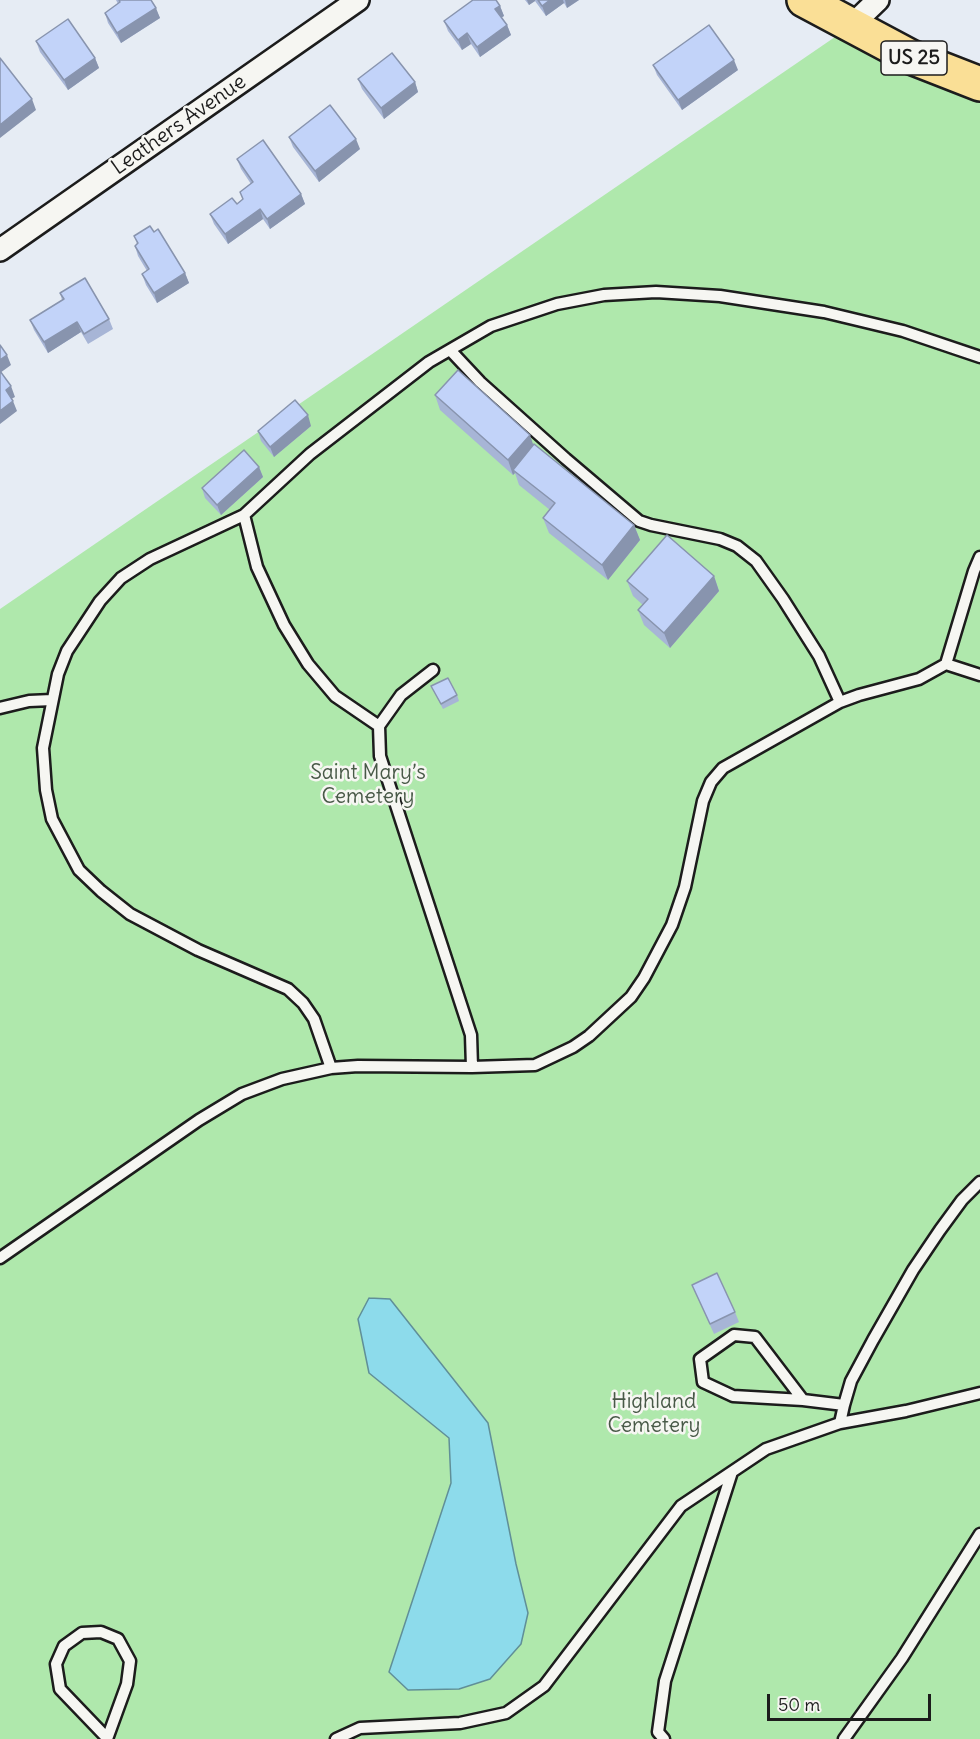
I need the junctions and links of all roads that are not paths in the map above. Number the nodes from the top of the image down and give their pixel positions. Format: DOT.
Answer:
graph roads {
  1 [pos="358,0"];
  2 [pos="804,0"];
  3 [pos="878,0"];
  4 [pos="851,26"];
  5 [pos="980,84"];
  6 [pos="0,250"];
  7 [pos="450,350"];
  8 [pos="980,357"];
  9 [pos="244,515"];
  10 [pos="980,557"];
  11 [pos="946,664"];
  12 [pos="433,670"];
  13 [pos="980,675"];
  14 [pos="52,700"];
  15 [pos="840,702"];
  16 [pos="0,708"];
  17 [pos="379,726"];
  18 [pos="472,1067"];
  19 [pos="331,1068"];
  20 [pos="980,1182"];
  21 [pos="0,1258"];
  22 [pos="980,1393"];
  23 [pos="803,1400"];
  24 [pos="844,1405"];
  25 [pos="840,1423"];
  26 [pos="732,1472"];
  27 [pos="980,1534"];
  28 [pos="659,1737"];
  29 [pos="107,1738"];
  30 [pos="336,1739"];
  31 [pos="844,1739"];
  1 -- 6 [label="street, Leathers Avenue"];
  2 -- 4 [label="main road, US 25"];
  3 -- 4 [label="street"];
  4 -- 5 [label="main road, US 25"];
  7 -- 8 [label="lane"];
  7 -- 9 [label="lane"];
  7 -- 15 [label="lane"];
  9 -- 14 [label="lane"];
  9 -- 17 [label="lane"];
  10 -- 11 [label="lane"];
  11 -- 13 [label="lane"];
  11 -- 15 [label="lane"];
  12 -- 17 [label="lane"];
  14 -- 16 [label="lane"];
  14 -- 19 [label="lane"];
  15 -- 18 [label="lane"];
  17 -- 18 [label="lane"];
  18 -- 19 [label="lane"];
  19 -- 21 [label="lane"];
  20 -- 24 [label="lane"];
  22 -- 25 [label="lane"];
  23 -- 23 [label="lane"];
  23 -- 24 [label="lane"];
  24 -- 25 [label="lane"];
  25 -- 26 [label="lane"];
  26 -- 28 [label="lane"];
  26 -- 30 [label="lane"];
  27 -- 31 [label="lane"];
  29 -- 29 [label="lane"];
}
